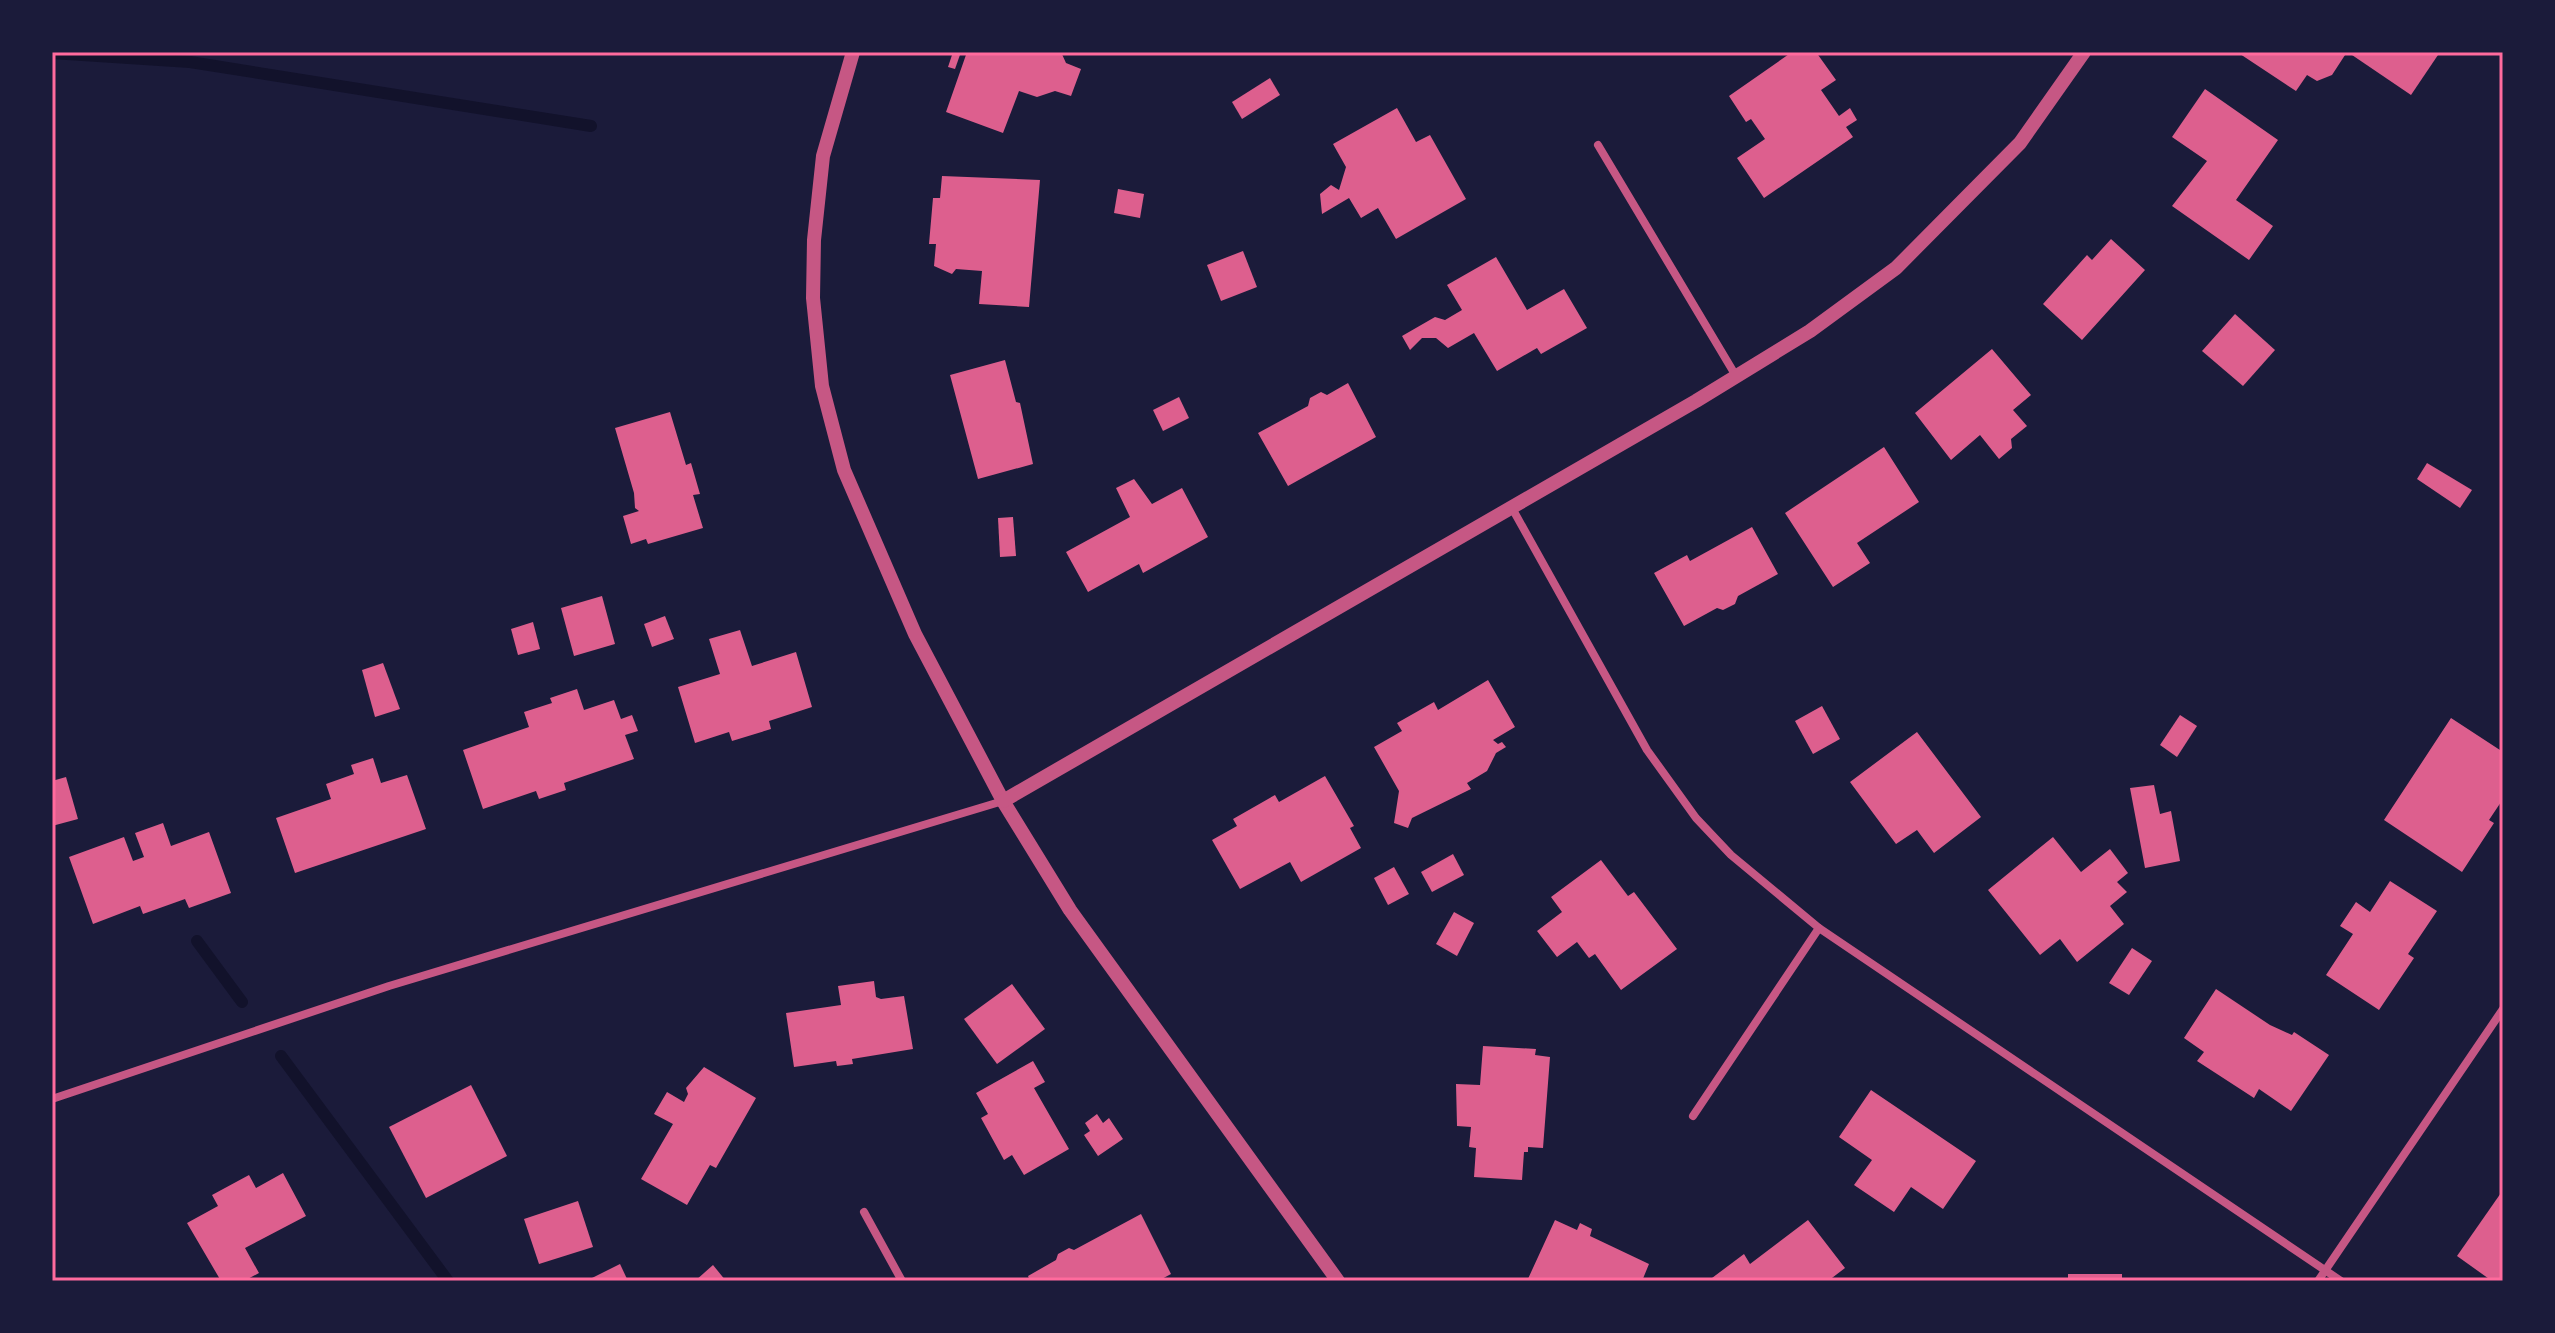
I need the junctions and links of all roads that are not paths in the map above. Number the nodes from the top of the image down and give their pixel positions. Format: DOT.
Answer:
graph roads {
  1 [pos="853,52"];
  2 [pos="2084,52"];
  3 [pos="1598,145"];
  4 [pos="1736,376"];
  5 [pos="1512,508"];
  6 [pos="1003,801"];
  7 [pos="1819,928"];
  8 [pos="2503,1009"];
  9 [pos="52,1099"];
  10 [pos="1693,1116"];
  11 [pos="864,1212"];
  12 [pos="2326,1271"];
  13 [pos="902,1281"];
  14 [pos="1338,1281"];
  15 [pos="2318,1281"];
  16 [pos="2341,1281"];
  1 -- 6 [label="street"];
  2 -- 4 [label="street"];
  3 -- 4 [label="street"];
  4 -- 5 [label="street"];
  5 -- 6 [label="street"];
  5 -- 7 [label="street"];
  6 -- 9 [label="street"];
  6 -- 14 [label="street"];
  7 -- 10 [label="street"];
  7 -- 12 [label="street"];
  8 -- 12 [label="street"];
  11 -- 13 [label="street"];
  12 -- 15 [label="street"];
  12 -- 16 [label="street"];
}
